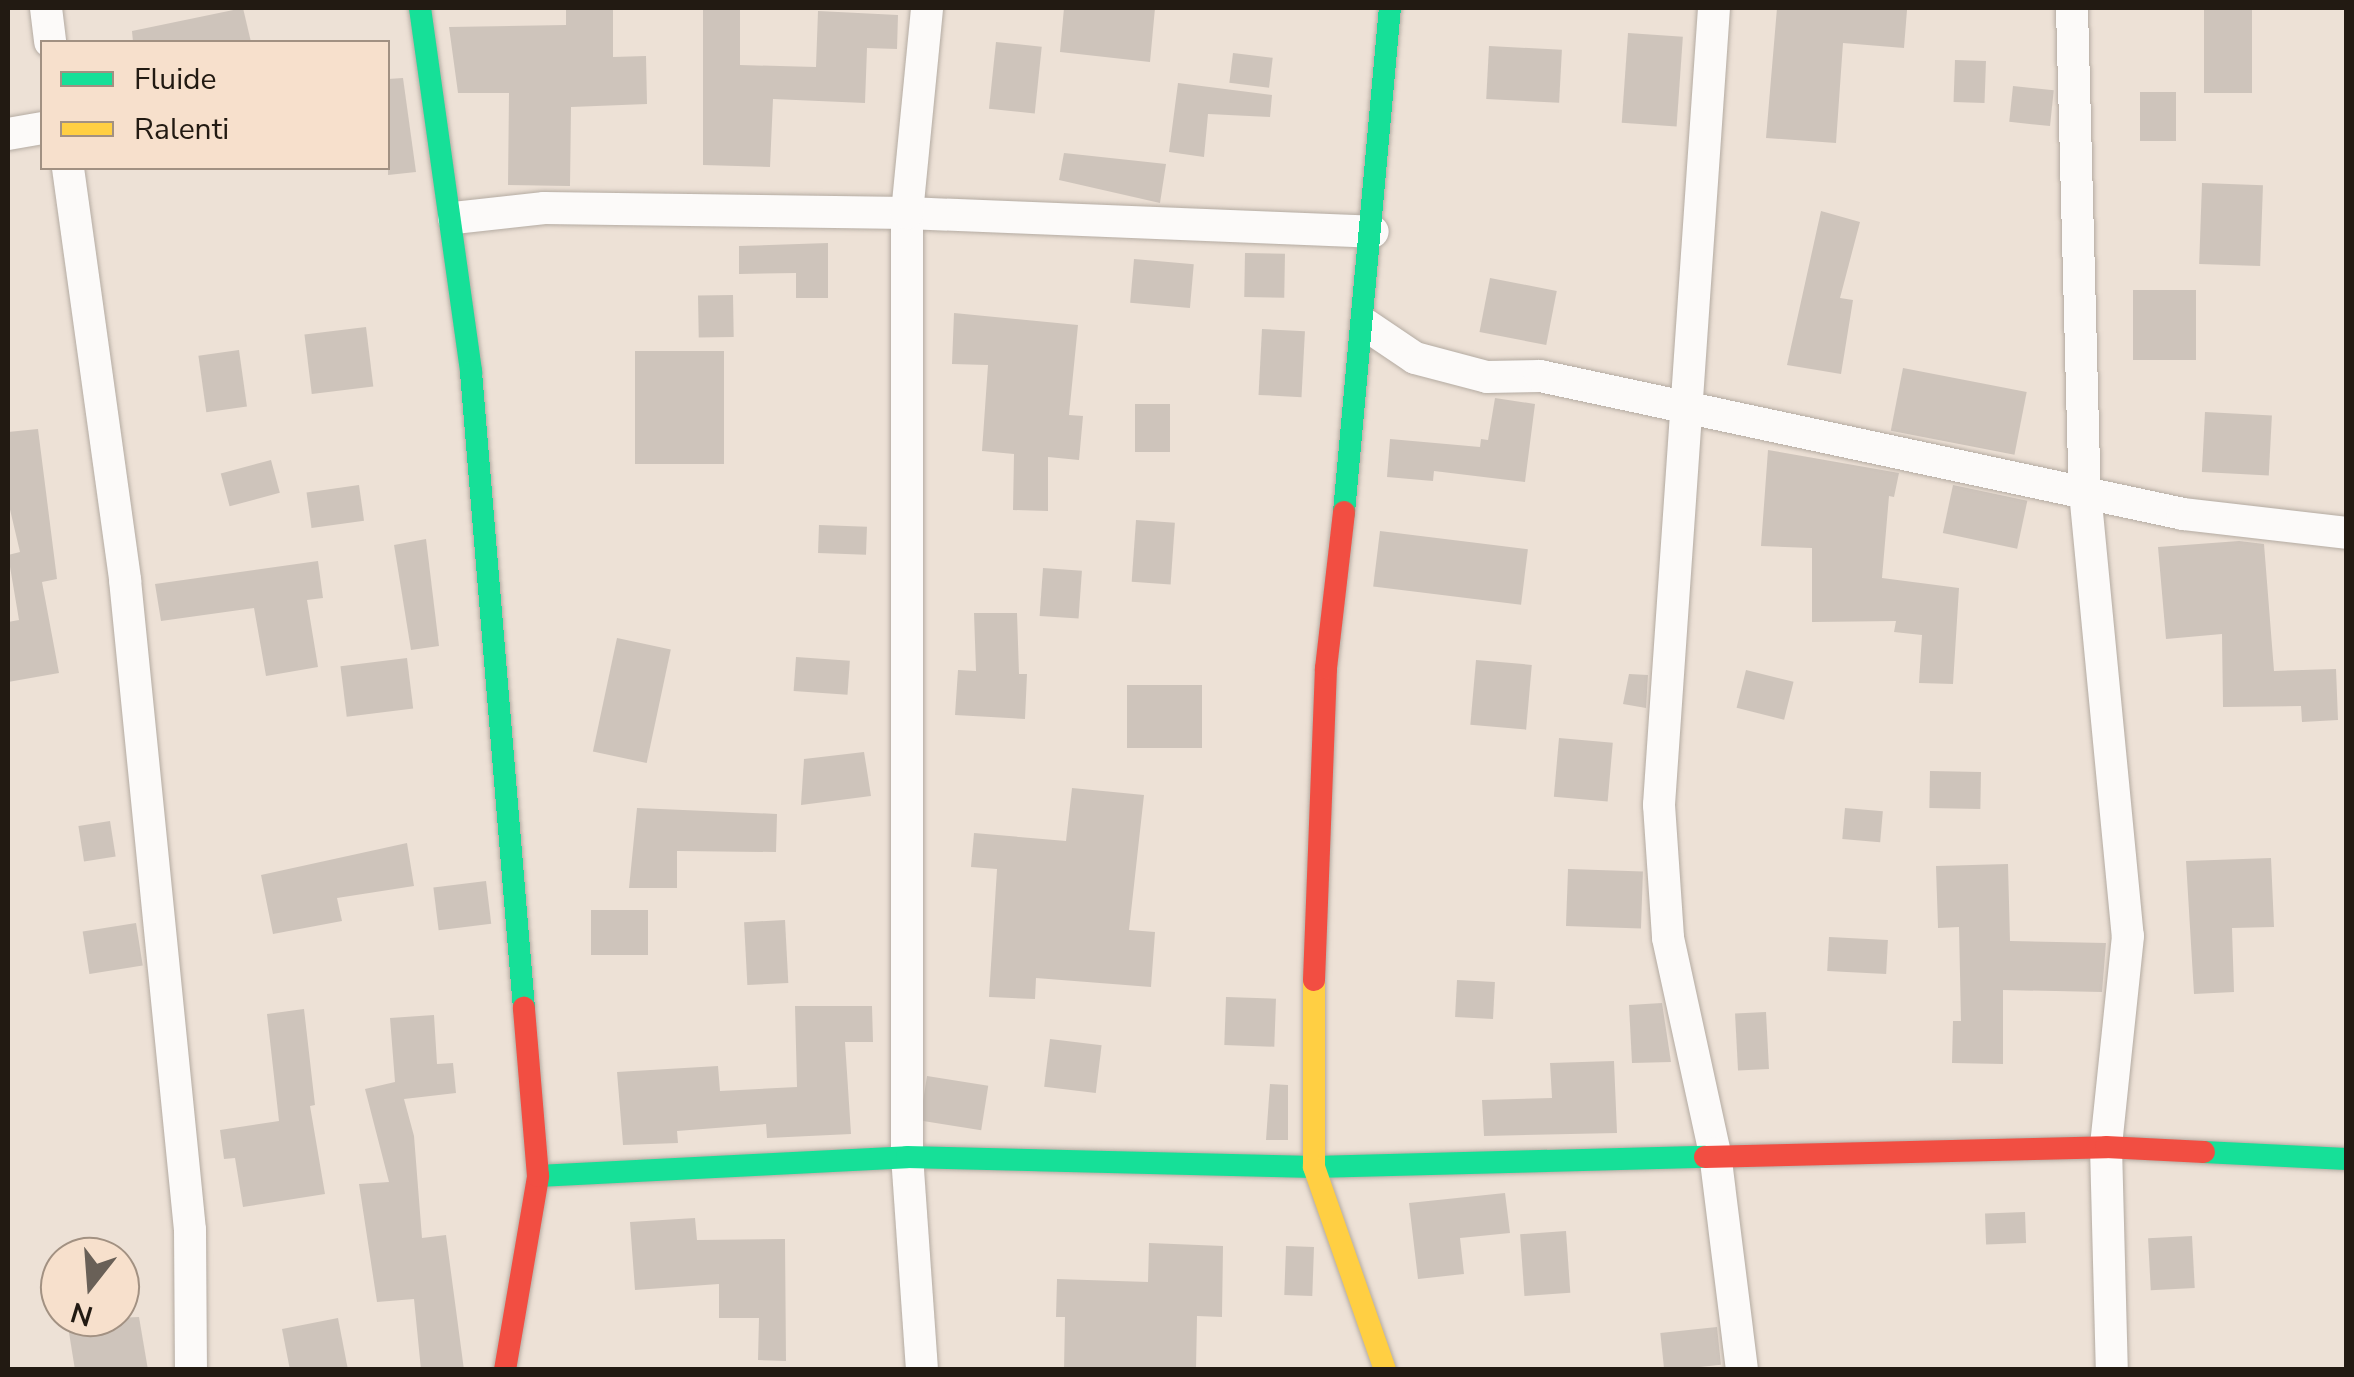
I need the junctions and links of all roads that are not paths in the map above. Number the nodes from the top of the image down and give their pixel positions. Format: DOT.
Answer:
graph roads {
  1 [pos="46,8"];
  2 [pos="420,8"];
  3 [pos="927,8"];
  4 [pos="1390,8"];
  5 [pos="1714,8"];
  6 [pos="2072,8"];
  7 [pos="50,40"];
  8 [pos="40,128"];
  9 [pos="8,134"];
  10 [pos="68,170"];
  11 [pos="907,213"];
  12 [pos="454,218"];
  13 [pos="1373,232"];
  14 [pos="1366,325"];
  15 [pos="1685,410"];
  16 [pos="2085,492"];
  17 [pos="2346,533"];
  18 [pos="2106,1147"];
  19 [pos="1716,1153"];
  20 [pos="907,1157"];
  21 [pos="2346,1158"];
  22 [pos="1314,1166"];
  23 [pos="538,1176"];
  24 [pos="1737,1363"];
  25 [pos="191,1370"];
  26 [pos="505,1370"];
  27 [pos="922,1370"];
  28 [pos="1385,1370"];
  29 [pos="2112,1370"];
  1 -- 7 [label="street"];
  2 -- 12 [label="street"];
  3 -- 11 [label="street"];
  4 -- 13 [label="street"];
  5 -- 15 [label="street"];
  6 -- 16 [label="street"];
  8 -- 9 [label="street"];
  10 -- 25 [label="street"];
  11 -- 12 [label="street"];
  11 -- 13 [label="street"];
  11 -- 20 [label="street"];
  12 -- 23 [label="street"];
  13 -- 14 [label="street"];
  14 -- 15 [label="street"];
  14 -- 22 [label="street"];
  15 -- 16 [label="street"];
  15 -- 19 [label="street"];
  16 -- 17 [label="street"];
  16 -- 18 [label="street"];
  18 -- 19 [label="street"];
  18 -- 21 [label="street"];
  18 -- 29 [label="street"];
  19 -- 22 [label="street"];
  19 -- 24 [label="street"];
  20 -- 22 [label="street"];
  20 -- 23 [label="street"];
  20 -- 27 [label="street"];
  22 -- 28 [label="street"];
  23 -- 26 [label="street"];
}
